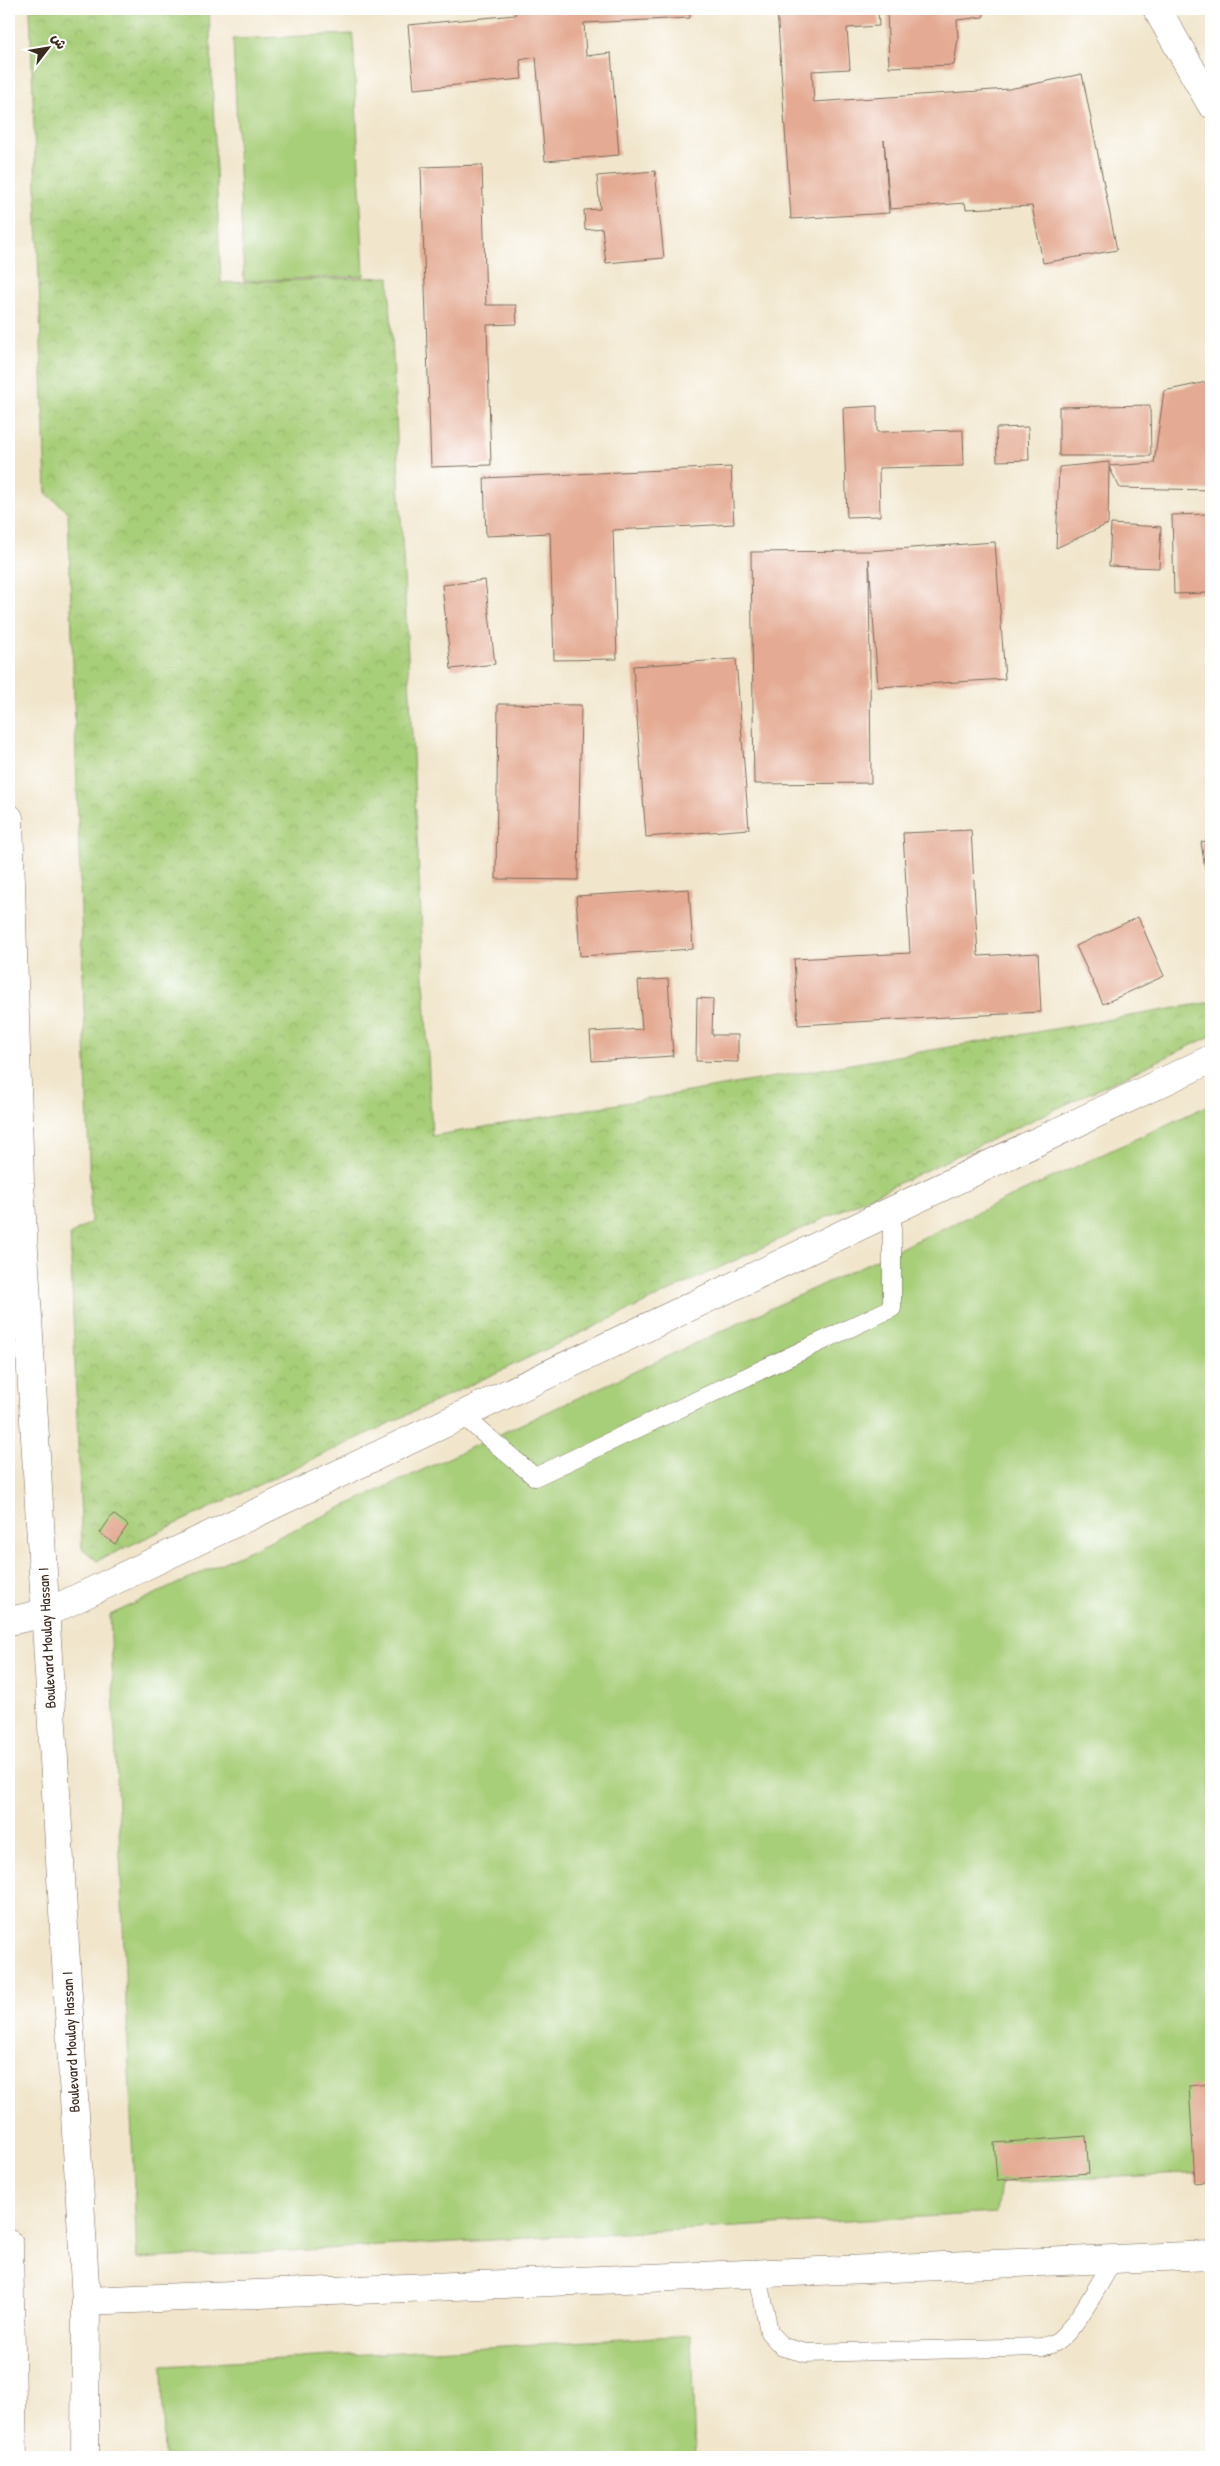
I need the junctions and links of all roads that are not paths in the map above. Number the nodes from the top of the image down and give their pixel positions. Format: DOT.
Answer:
graph roads {
  1 [pos="1156,9"];
  2 [pos="1211,104"];
  3 [pos="9,818"];
  4 [pos="1211,1059"];
  5 [pos="14,1183"];
  6 [pos="892,1211"];
  7 [pos="462,1415"];
  8 [pos="46,1613"];
  9 [pos="9,1621"];
  10 [pos="9,2244"];
  11 [pos="1211,2255"];
  12 [pos="1114,2259"];
  13 [pos="758,2274"];
  14 [pos="86,2302"];
  15 [pos="13,2457"];
  16 [pos="85,2457"];
  1 -- 2 [label="street"];
  3 -- 5 [label="street, Boulevard Moulay Hassan I"];
  4 -- 6 [label="street"];
  5 -- 8 [label="street, Boulevard Moulay Hassan I"];
  6 -- 7 [label="street"];
  6 -- 7 [label="lane"];
  7 -- 8 [label="street"];
  8 -- 9 [label="street"];
  8 -- 14 [label="street, Boulevard Moulay Hassan I"];
  10 -- 15 [label="street"];
  11 -- 12 [label="street"];
  12 -- 13 [label="street"];
  12 -- 13 [label="lane"];
  13 -- 14 [label="street"];
  14 -- 16 [label="street, Boulevard Moulay Hassan I"];
}
